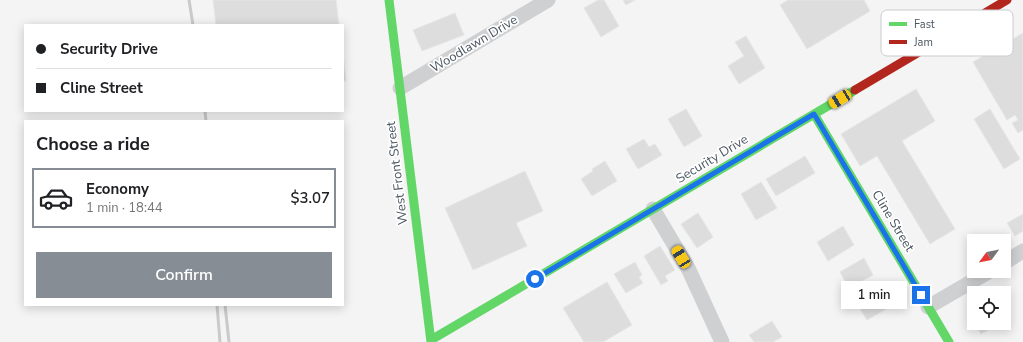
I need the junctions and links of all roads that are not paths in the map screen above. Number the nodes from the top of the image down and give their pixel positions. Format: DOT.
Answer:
graph roads {
  1 [pos="389,0"];
  2 [pos="548,0"];
  3 [pos="1007,0"];
  4 [pos="990,10"];
  5 [pos="912,56"];
  6 [pos="400,88"];
  7 [pos="814,114"];
  8 [pos="652,210"];
  9 [pos="1023,251"];
  10 [pos="1011,259"];
  11 [pos="978,278"];
  12 [pos="928,308"];
  13 [pos="431,341"];
  14 [pos="722,342"];
  15 [pos="949,342"];
  1 -- 6 [label="street, West Front Street"];
  2 -- 6 [label="street, Woodlawn Drive"];
  3 -- 4 [label="street, Security Drive"];
  5 -- 7 [label="street, Security Drive"];
  6 -- 13 [label="street, West Front Street"];
  7 -- 8 [label="street, Security Drive"];
  7 -- 12 [label="street, Cline Street"];
  8 -- 13 [label="street, Security Drive"];
  8 -- 14 [label="street"];
  9 -- 10 [label="street"];
  11 -- 12 [label="street"];
  12 -- 15 [label="street, Cline Street"];
}
